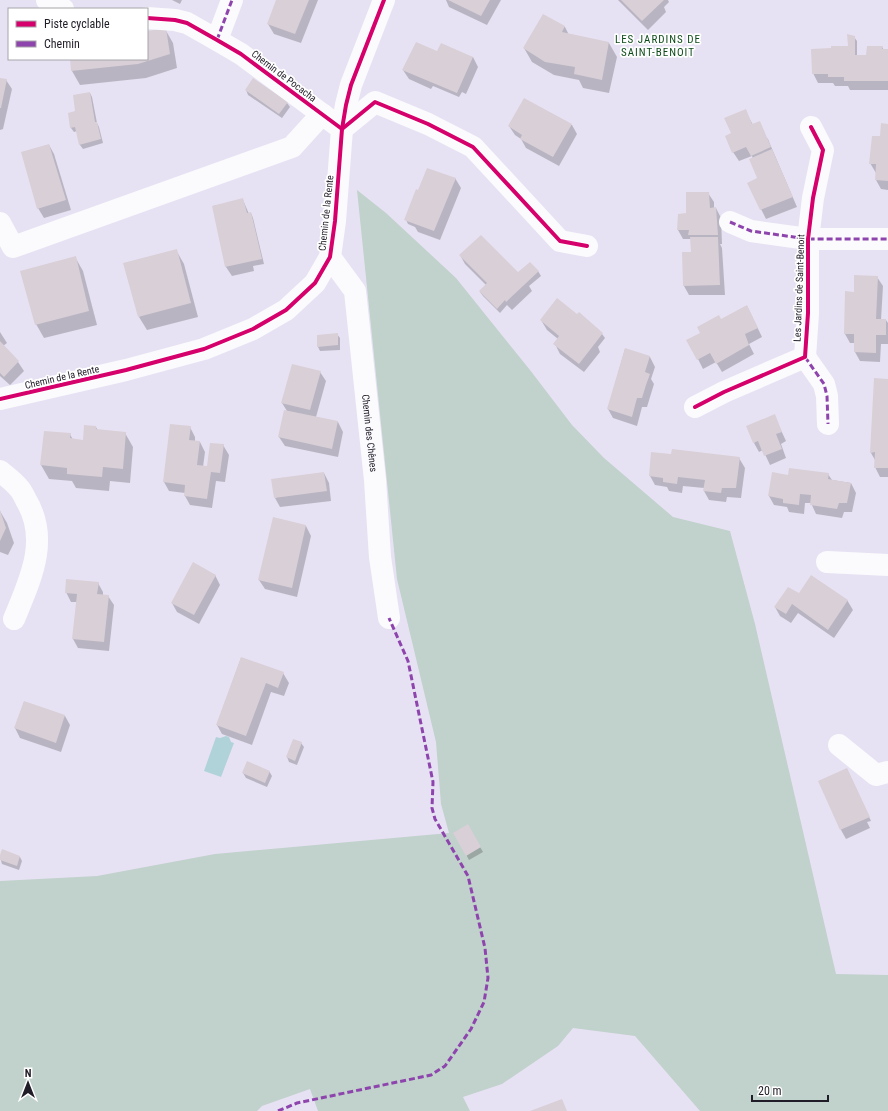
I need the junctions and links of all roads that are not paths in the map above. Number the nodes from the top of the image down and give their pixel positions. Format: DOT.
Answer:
graph roads {
  1 [pos="47,0"];
  2 [pos="232,0"];
  3 [pos="384,0"];
  4 [pos="61,8"];
  5 [pos="148,18"];
  6 [pos="217,40"];
  7 [pos="322,114"];
  8 [pos="811,128"];
  9 [pos="342,129"];
  10 [pos="730,222"];
  11 [pos="0,223"];
  12 [pos="808,239"];
  13 [pos="888,239"];
  14 [pos="587,246"];
  15 [pos="330,257"];
  16 [pos="805,357"];
  17 [pos="0,399"];
  18 [pos="695,406"];
  19 [pos="828,424"];
  20 [pos="0,471"];
  21 [pos="827,562"];
  22 [pos="888,565"];
  23 [pos="390,618"];
  24 [pos="14,619"];
  25 [pos="840,745"];
  26 [pos="888,772"];
  1 -- 4 [label="street"];
  2 -- 6 [label="street"];
  3 -- 9 [label="street, Chemin de la Rente"];
  5 -- 6 [label="street, Chemin de Pocacha"];
  6 -- 7 [label="street, Chemin de Pocacha"];
  7 -- 9 [label="street, Chemin de Pocacha"];
  7 -- 11 [label="street"];
  8 -- 12 [label="street, Les Jardins de Saint-Benoit"];
  9 -- 14 [label="street"];
  9 -- 15 [label="street, Chemin de la Rente"];
  10 -- 12 [label="street, Les Jardins de Saint-Benoit"];
  12 -- 13 [label="street, Les Jardins de Saint-Benoit"];
  12 -- 16 [label="street, Les Jardins de Saint-Benoit"];
  15 -- 17 [label="street, Chemin de la Rente"];
  15 -- 23 [label="street, Chemin des Chênes"];
  16 -- 18 [label="street, Les Jardins de Saint-Benoit"];
  16 -- 19 [label="street, Les Jardins de Saint-Benoit"];
  20 -- 24 [label="street"];
  21 -- 22 [label="street"];
  25 -- 26 [label="street"];
}
